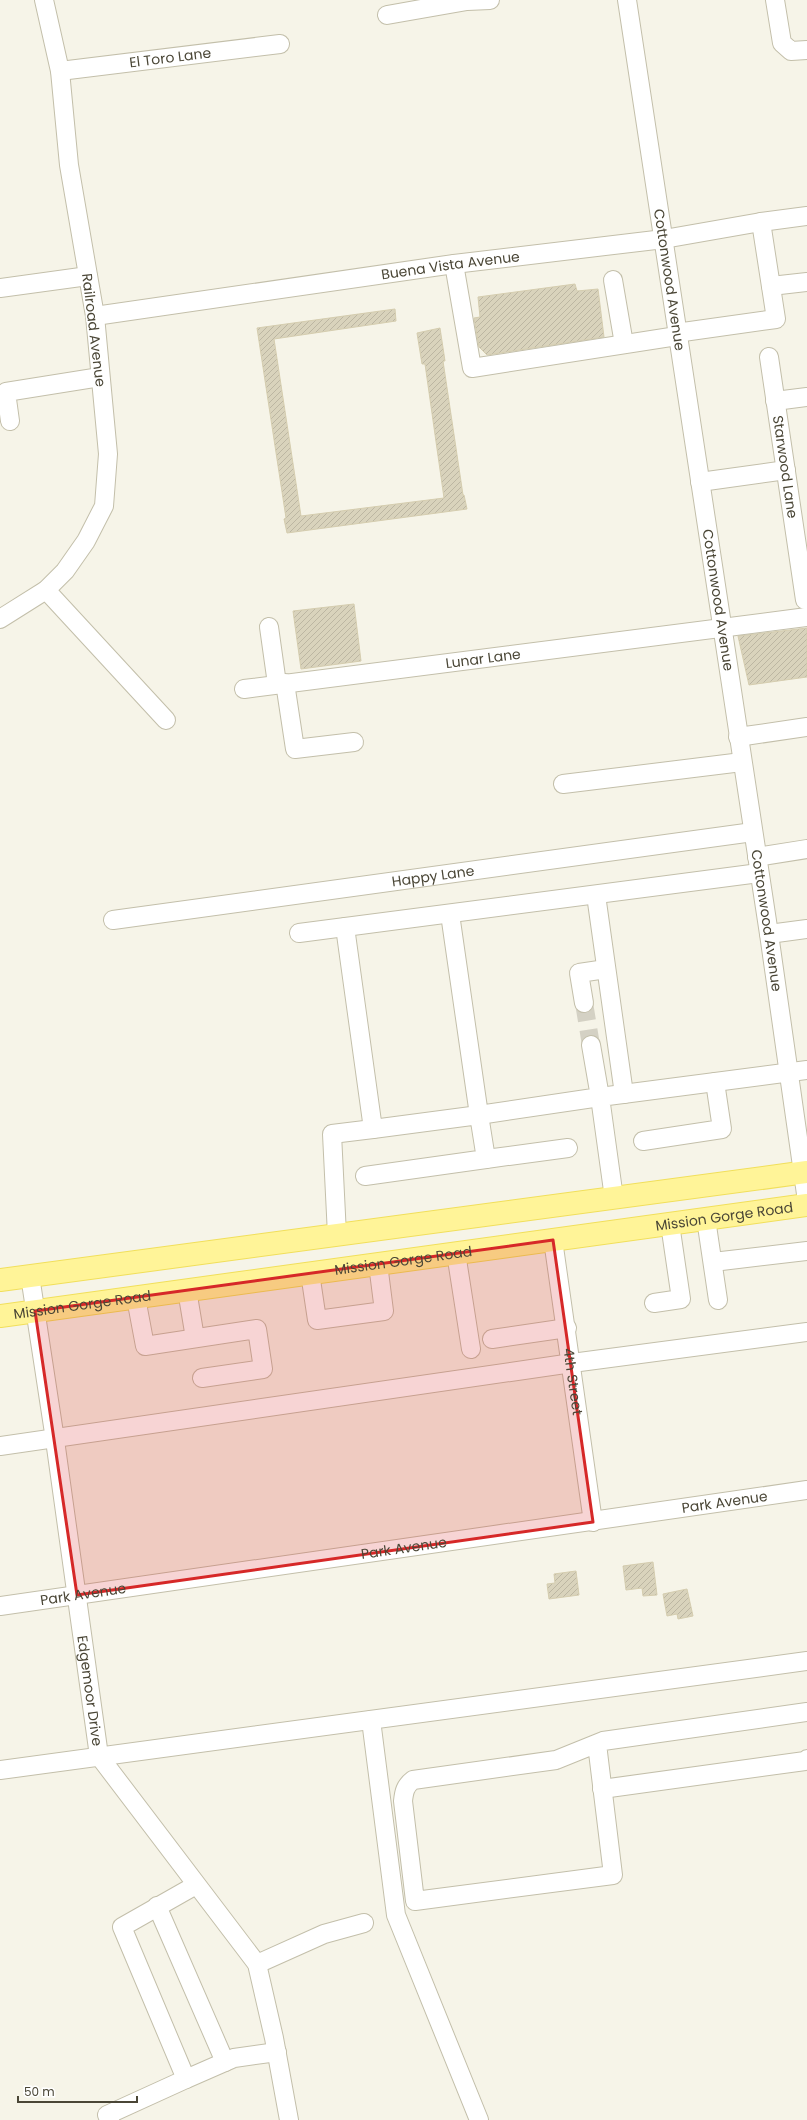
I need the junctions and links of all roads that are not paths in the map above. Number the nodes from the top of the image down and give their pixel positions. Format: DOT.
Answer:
graph roads {
  1 [pos="44,0"];
  2 [pos="490,0"];
  3 [pos="627,0"];
  4 [pos="775,0"];
  5 [pos="387,15"];
  6 [pos="280,44"];
  7 [pos="807,50"];
  8 [pos="60,72"];
  9 [pos="807,216"];
  10 [pos="761,222"];
  11 [pos="664,239"];
  12 [pos="454,264"];
  13 [pos="88,276"];
  14 [pos="613,280"];
  15 [pos="807,282"];
  16 [pos="771,286"];
  17 [pos="0,288"];
  18 [pos="95,316"];
  19 [pos="677,334"];
  20 [pos="624,344"];
  21 [pos="768,357"];
  22 [pos="100,377"];
  23 [pos="807,397"];
  24 [pos="775,401"];
  25 [pos="10,421"];
  26 [pos="786,470"];
  27 [pos="700,482"];
  28 [pos="803,558"];
  29 [pos="46,590"];
  30 [pos="806,609"];
  31 [pos="0,619"];
  32 [pos="269,627"];
  33 [pos="722,628"];
  34 [pos="281,684"];
  35 [pos="244,688"];
  36 [pos="166,720"];
  37 [pos="807,727"];
  38 [pos="738,737"];
  39 [pos="354,742"];
  40 [pos="742,762"];
  41 [pos="563,784"];
  42 [pos="753,832"];
  43 [pos="807,849"];
  44 [pos="758,865"];
  45 [pos="596,895"];
  46 [pos="450,914"];
  47 [pos="113,920"];
  48 [pos="345,927"];
  49 [pos="807,929"];
  50 [pos="298,933"];
  51 [pos="769,934"];
  52 [pos="606,969"];
  53 [pos="584,1003"];
  54 [pos="591,1046"];
  55 [pos="807,1070"];
  56 [pos="789,1073"];
  57 [pos="715,1082"];
  58 [pos="624,1094"];
  59 [pos="600,1097"];
  60 [pos="479,1115"];
  61 [pos="373,1129"];
  62 [pos="643,1141"];
  63 [pos="568,1148"];
  64 [pos="486,1159"];
  65 [pos="805,1173"];
  66 [pos="365,1176"];
  67 [pos="614,1198"];
  68 [pos="807,1201"];
  69 [pos="807,1205"];
  70 [pos="706,1219"];
  71 [pos="670,1224"];
  72 [pos="338,1235"];
  73 [pos="553,1240"];
  74 [pos="807,1251"];
  75 [pos="456,1253"];
  76 [pos="713,1262"];
  77 [pos="378,1264"];
  78 [pos="310,1273"];
  79 [pos="30,1276"];
  80 [pos="0,1280"];
  81 [pos="187,1290"];
  82 [pos="136,1298"];
  83 [pos="718,1300"];
  84 [pos="654,1303"];
  85 [pos="35,1312"];
  86 [pos="0,1316"];
  87 [pos="567,1328"];
  88 [pos="807,1332"];
  89 [pos="195,1338"];
  90 [pos="492,1339"];
  91 [pos="471,1349"];
  92 [pos="572,1363"];
  93 [pos="202,1378"];
  94 [pos="55,1439"];
  95 [pos="0,1446"];
  96 [pos="807,1490"];
  97 [pos="593,1522"];
  98 [pos="77,1595"];
  99 [pos="0,1606"];
  100 [pos="807,1661"];
  101 [pos="807,1712"];
  102 [pos="371,1720"];
  103 [pos="596,1744"];
  104 [pos="99,1756"];
  105 [pos="807,1759"];
  106 [pos="0,1770"];
  107 [pos="602,1789"];
  108 [pos="196,1885"];
  109 [pos="157,1906"];
  110 [pos="364,1923"];
  111 [pos="257,1964"];
  112 [pos="277,2052"];
  113 [pos="225,2062"];
  114 [pos="186,2079"];
  115 [pos="110,2120"];
  116 [pos="289,2120"];
  117 [pos="479,2120"];
  1 -- 8 [label="street, Railroad Avenue"];
  2 -- 5 [label="street"];
  3 -- 11 [label="street, Cottonwood Avenue"];
  4 -- 7 [label="street"];
  6 -- 8 [label="street, El Toro Lane"];
  8 -- 13 [label="street, Railroad Avenue"];
  9 -- 10 [label="street, Buena Vista Avenue"];
  10 -- 11 [label="street, Buena Vista Avenue"];
  10 -- 16 [label="street"];
  11 -- 12 [label="street, Buena Vista Avenue"];
  11 -- 19 [label="street, Cottonwood Avenue"];
  12 -- 18 [label="street, Buena Vista Avenue"];
  12 -- 20 [label="street"];
  13 -- 17 [label="street"];
  13 -- 18 [label="street, Railroad Avenue"];
  14 -- 20 [label="street"];
  15 -- 16 [label="street"];
  16 -- 19 [label="street"];
  18 -- 22 [label="street, Railroad Avenue"];
  19 -- 20 [label="street"];
  19 -- 27 [label="street, Cottonwood Avenue"];
  21 -- 24 [label="street, Starwood Lane"];
  22 -- 25 [label="street"];
  22 -- 29 [label="street, Railroad Avenue"];
  23 -- 24 [label="street"];
  24 -- 26 [label="street, Starwood Lane"];
  26 -- 27 [label="street"];
  26 -- 28 [label="street, Starwood Lane"];
  27 -- 33 [label="street, Cottonwood Avenue"];
  28 -- 30 [label="street, Starwood Lane"];
  29 -- 31 [label="street, Railroad Avenue"];
  29 -- 36 [label="street"];
  30 -- 33 [label="street, Lunar Lane"];
  32 -- 34 [label="street"];
  33 -- 34 [label="street, Lunar Lane"];
  33 -- 38 [label="street, Cottonwood Avenue"];
  34 -- 35 [label="street, Lunar Lane"];
  34 -- 39 [label="street"];
  37 -- 38 [label="street"];
  38 -- 40 [label="street, Cottonwood Avenue"];
  40 -- 41 [label="street"];
  40 -- 42 [label="street, Cottonwood Avenue"];
  42 -- 44 [label="street, Cottonwood Avenue"];
  42 -- 47 [label="street, Happy Lane"];
  43 -- 44 [label="street"];
  44 -- 45 [label="street"];
  44 -- 51 [label="street, Cottonwood Avenue"];
  45 -- 46 [label="street"];
  45 -- 52 [label="street"];
  46 -- 48 [label="street"];
  46 -- 60 [label="street"];
  48 -- 50 [label="street"];
  48 -- 61 [label="street"];
  49 -- 51 [label="street"];
  51 -- 56 [label="street, Cottonwood Avenue"];
  52 -- 53 [label="street"];
  52 -- 58 [label="street"];
  54 -- 59 [label="street"];
  55 -- 56 [label="street"];
  56 -- 57 [label="street"];
  56 -- 65 [label="street, Cottonwood Avenue"];
  57 -- 58 [label="street"];
  57 -- 62 [label="street"];
  58 -- 59 [label="street"];
  59 -- 60 [label="street"];
  59 -- 67 [label="street"];
  60 -- 61 [label="street"];
  60 -- 64 [label="street"];
  61 -- 72 [label="street"];
  63 -- 64 [label="street"];
  64 -- 66 [label="street"];
  65 -- 67 [label="main road"];
  65 -- 68 [label="street, Cottonwood Avenue"];
  67 -- 72 [label="main road"];
  69 -- 70 [label="main road, Mission Gorge Road"];
  70 -- 71 [label="main road, Mission Gorge Road"];
  70 -- 76 [label="street"];
  71 -- 73 [label="main road, Mission Gorge Road"];
  71 -- 84 [label="street"];
  72 -- 79 [label="main road"];
  73 -- 75 [label="main road, Mission Gorge Road"];
  73 -- 87 [label="street, 4th Street"];
  74 -- 76 [label="street"];
  75 -- 77 [label="main road, Mission Gorge Road"];
  75 -- 91 [label="street"];
  76 -- 83 [label="street"];
  77 -- 78 [label="main road, Mission Gorge Road"];
  77 -- 78 [label="street"];
  78 -- 81 [label="main road, Mission Gorge Road"];
  79 -- 80 [label="main road"];
  79 -- 85 [label="street, Edgemoor Drive"];
  81 -- 82 [label="main road, Mission Gorge Road"];
  81 -- 89 [label="street"];
  82 -- 85 [label="main road, Mission Gorge Road"];
  82 -- 89 [label="street"];
  85 -- 86 [label="main road, Mission Gorge Road"];
  85 -- 94 [label="street, Edgemoor Drive"];
  87 -- 90 [label="street"];
  87 -- 92 [label="street, 4th Street"];
  88 -- 92 [label="street"];
  89 -- 93 [label="street"];
  92 -- 94 [label="street"];
  92 -- 97 [label="street, 4th Street"];
  94 -- 95 [label="street"];
  94 -- 98 [label="street, Edgemoor Drive"];
  96 -- 97 [label="street, Park Avenue"];
  97 -- 98 [label="street, Park Avenue"];
  98 -- 99 [label="street, Park Avenue"];
  98 -- 104 [label="street, Edgemoor Drive"];
  100 -- 102 [label="street"];
  101 -- 103 [label="street"];
  102 -- 104 [label="street"];
  102 -- 117 [label="street"];
  103 -- 107 [label="street"];
  103 -- 107 [label="street"];
  104 -- 106 [label="street"];
  104 -- 108 [label="street, Edgemoor Drive"];
  105 -- 107 [label="street"];
  108 -- 109 [label="street"];
  108 -- 111 [label="street, Edgemoor Drive"];
  109 -- 113 [label="street"];
  109 -- 114 [label="street"];
  110 -- 111 [label="street"];
  111 -- 112 [label="street"];
  112 -- 113 [label="street"];
  112 -- 116 [label="street"];
  113 -- 114 [label="street"];
  114 -- 115 [label="street"];
}
